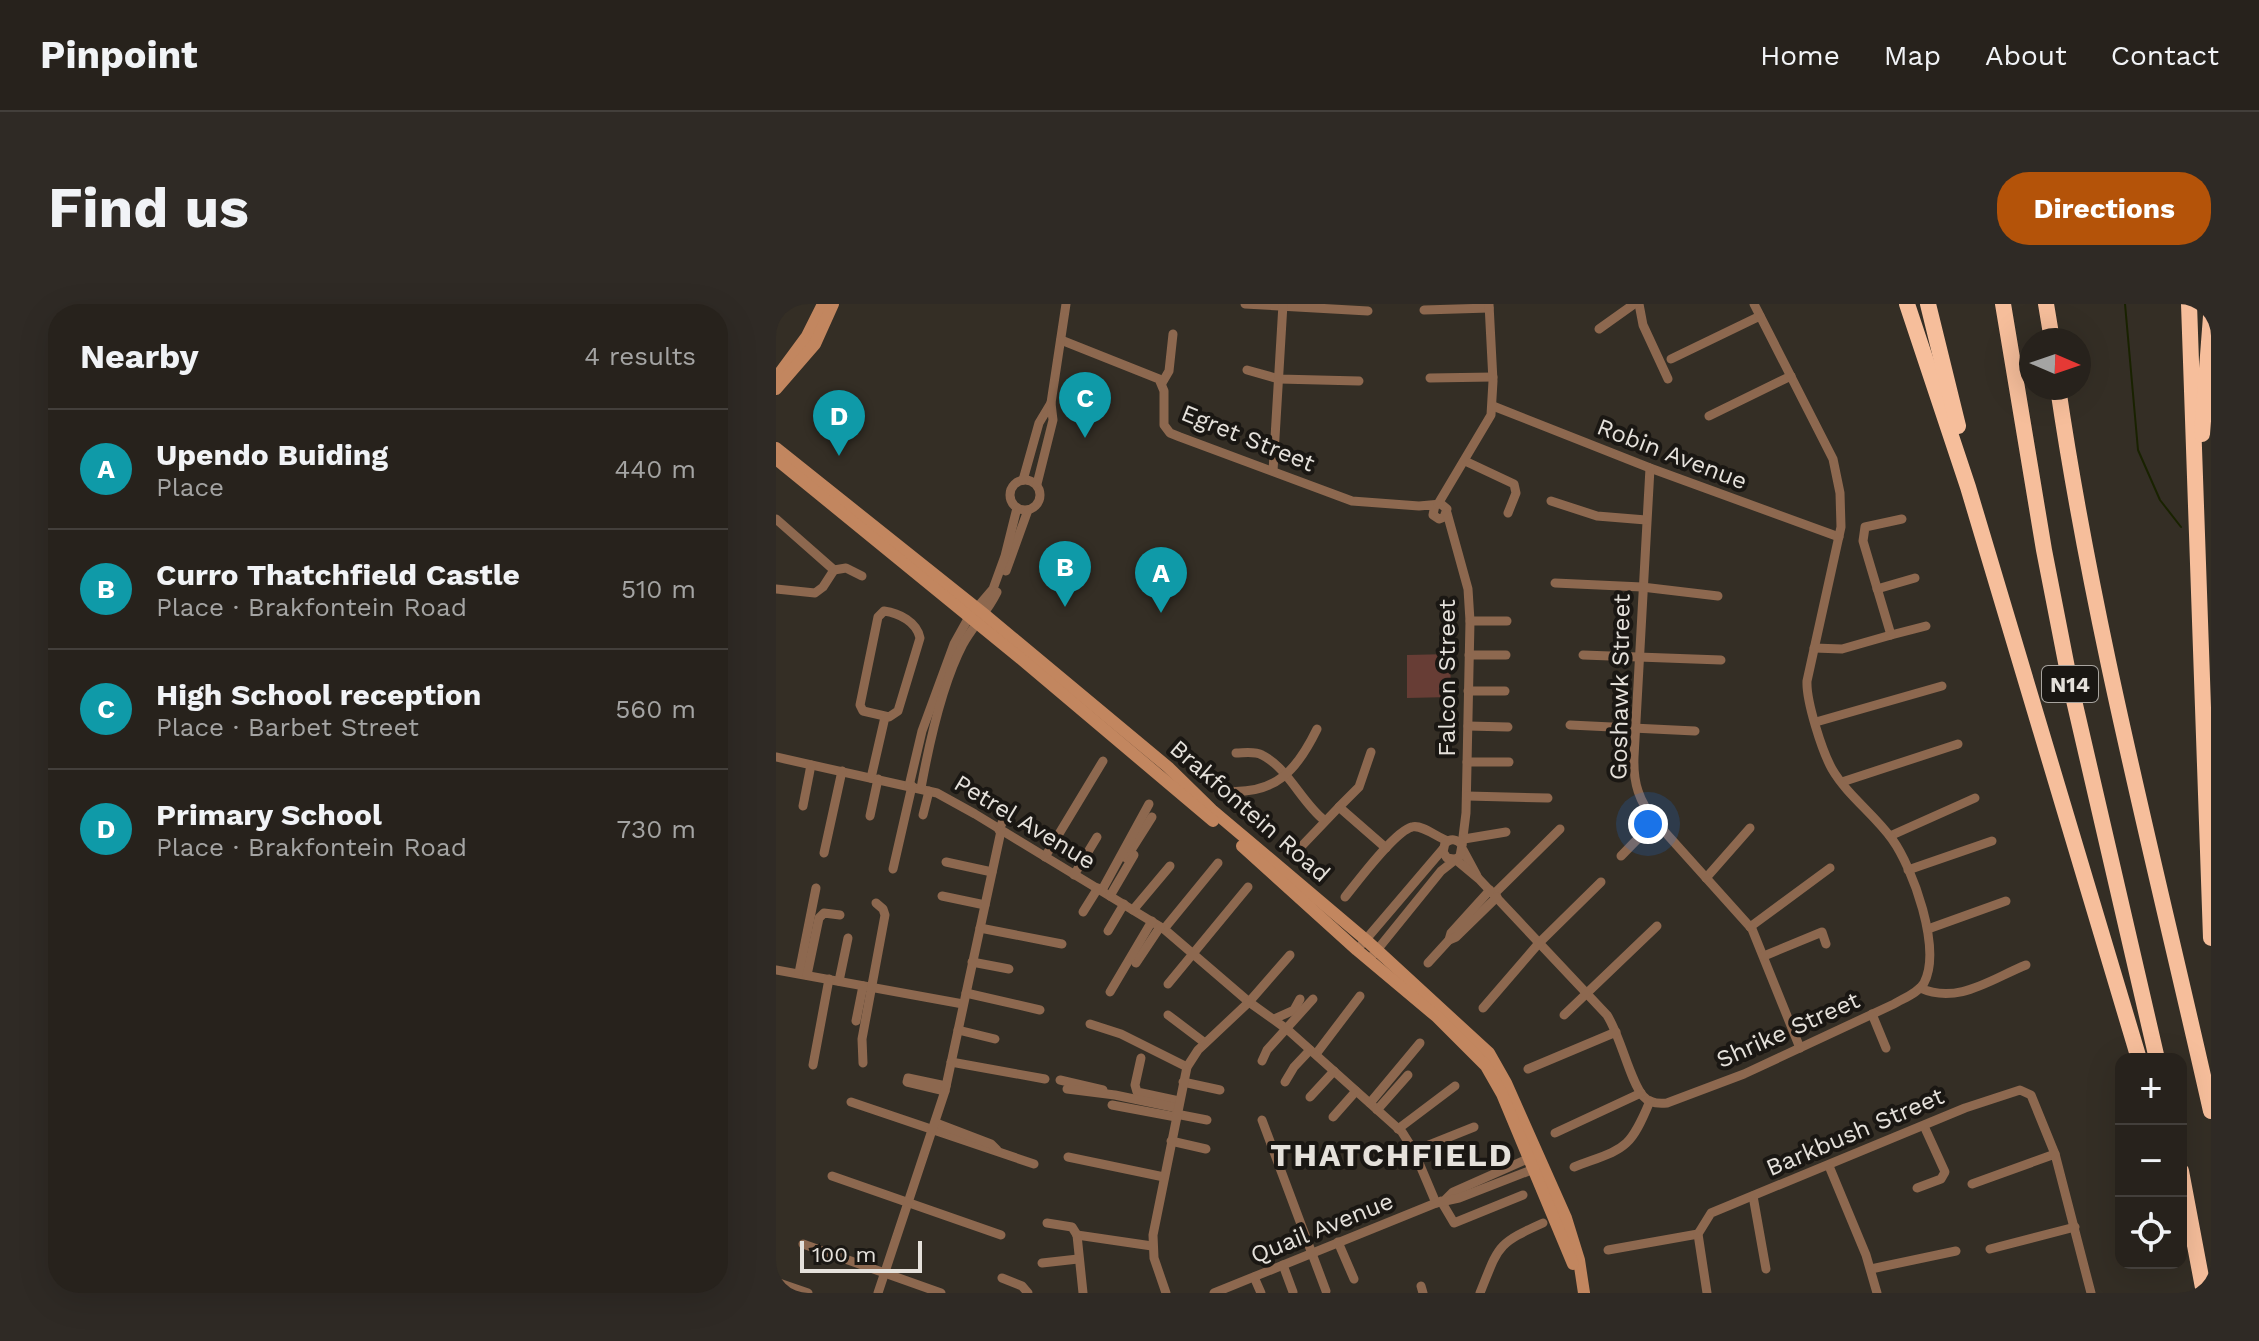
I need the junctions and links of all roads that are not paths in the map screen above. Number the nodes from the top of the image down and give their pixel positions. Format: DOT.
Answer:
graph roads {
  1 [pos="823,304"];
  2 [pos="833,304"];
  3 [pos="1066,304"];
  4 [pos="1245,304"];
  5 [pos="1636,304"];
  6 [pos="1754,304"];
  7 [pos="1907,304"];
  8 [pos="1928,304"];
  9 [pos="2003,304"];
  10 [pos="2046,304"];
  11 [pos="2189,304"];
  12 [pos="1283,305"];
  13 [pos="1489,306"];
  14 [pos="1424,310"];
  15 [pos="1368,311"];
  16 [pos="1760,316"];
  17 [pos="2211,316"];
  18 [pos="2050,328"];
  19 [pos="1599,329"];
  20 [pos="1173,334"];
  21 [pos="1061,340"];
  22 [pos="1671,359"];
  23 [pos="1247,370"];
  24 [pos="1791,376"];
  25 [pos="1493,377"];
  26 [pos="776,378"];
  27 [pos="1430,378"];
  28 [pos="1279,379"];
  29 [pos="1668,379"];
  30 [pos="1359,381"];
  31 [pos="1162,383"];
  32 [pos="776,389"];
  33 [pos="2060,400"];
  34 [pos="1051,403"];
  35 [pos="1493,406"];
  36 [pos="1709,416"];
  37 [pos="778,452"];
  38 [pos="1465,461"];
  39 [pos="1650,468"];
  40 [pos="1273,471"];
  41 [pos="1023,480"];
  42 [pos="1037,484"];
  43 [pos="1968,487"];
  44 [pos="1551,501"];
  45 [pos="1023,509"];
  46 [pos="1440,510"];
  47 [pos="1508,513"];
  48 [pos="776,519"];
  49 [pos="1902,519"];
  50 [pos="1646,520"];
  51 [pos="1839,537"];
  52 [pos="2197,537"];
  53 [pos="834,570"];
  54 [pos="862,576"];
  55 [pos="1915,578"];
  56 [pos="1555,583"];
  57 [pos="1642,587"];
  58 [pos="776,589"];
  59 [pos="1877,589"];
  60 [pos="1718,596"];
  61 [pos="976,616"];
  62 [pos="1470,621"];
  63 [pos="1507,621"];
  64 [pos="1926,626"];
  65 [pos="1891,635"];
  66 [pos="1814,648"];
  67 [pos="1469,655"];
  68 [pos="1506,655"];
  69 [pos="1583,655"];
  70 [pos="1638,656"];
  71 [pos="1721,660"];
  72 [pos="1942,686"];
  73 [pos="1468,691"];
  74 [pos="1505,691"];
  75 [pos="885,717"];
  76 [pos="1816,722"];
  77 [pos="1570,725"];
  78 [pos="1468,726"];
  79 [pos="1508,727"];
  80 [pos="1635,727"];
  81 [pos="1317,729"];
  82 [pos="1695,731"];
  83 [pos="921,736"];
  84 [pos="932,739"];
  85 [pos="1958,744"];
  86 [pos="1371,752"];
  87 [pos="1236,753"];
  88 [pos="777,760"];
  89 [pos="1103,761"];
  90 [pos="1467,762"];
  91 [pos="1509,762"];
  92 [pos="811,765"];
  93 [pos="844,772"];
  94 [pos="1286,776"];
  95 [pos="875,779"];
  96 [pos="1842,782"];
  97 [pos="917,788"];
  98 [pos="1226,791"];
  99 [pos="1535,793"];
  100 [pos="1466,794"];
  101 [pos="1548,798"];
  102 [pos="1975,798"];
  103 [pos="1149,804"];
  104 [pos="803,806"];
  105 [pos="1339,807"];
  106 [pos="1006,814"];
  107 [pos="923,815"];
  108 [pos="870,816"];
  109 [pos="1152,817"];
  110 [pos="1324,820"];
  111 [pos="1655,821"];
  112 [pos="1464,827"];
  113 [pos="1750,828"];
  114 [pos="1560,829"];
  115 [pos="1000,830"];
  116 [pos="1506,832"];
  117 [pos="1890,836"];
  118 [pos="1097,837"];
  119 [pos="1992,841"];
  120 [pos="1446,844"];
  121 [pos="1463,845"];
  122 [pos="1386,848"];
  123 [pos="827,849"];
  124 [pos="1296,852"];
  125 [pos="1135,853"];
  126 [pos="1621,856"];
  127 [pos="1045,857"];
  128 [pos="1454,859"];
  129 [pos="900,860"];
  130 [pos="946,862"];
  131 [pos="1218,863"];
  132 [pos="1170,866"];
  133 [pos="1830,868"];
  134 [pos="893,869"];
  135 [pos="1908,870"];
  136 [pos="992,872"];
  137 [pos="1074,875"];
  138 [pos="1706,878"];
  139 [pos="1479,879"];
  140 [pos="1601,882"];
  141 [pos="1248,887"];
  142 [pos="816,888"];
  143 [pos="1104,892"];
  144 [pos="1494,894"];
  145 [pos="942,896"];
  146 [pos="1345,897"];
  147 [pos="2006,901"];
  148 [pos="876,903"];
  149 [pos="985,905"];
  150 [pos="1128,907"];
  151 [pos="1083,912"];
  152 [pos="840,915"];
  153 [pos="1159,926"];
  154 [pos="1657,926"];
  155 [pos="1750,927"];
  156 [pos="980,928"];
  157 [pos="1928,929"];
  158 [pos="1108,931"];
  159 [pos="848,938"];
  160 [pos="2211,938"];
  161 [pos="1539,943"];
  162 [pos="1062,944"];
  163 [pos="1826,944"];
  164 [pos="1362,945"];
  165 [pos="1195,954"];
  166 [pos="1290,955"];
  167 [pos="1373,955"];
  168 [pos="1764,956"];
  169 [pos="972,962"];
  170 [pos="1136,963"];
  171 [pos="1428,963"];
  172 [pos="2026,965"];
  173 [pos="1009,969"];
  174 [pos="776,970"];
  175 [pos="803,974"];
  176 [pos="834,980"];
  177 [pos="1168,984"];
  178 [pos="868,987"];
  179 [pos="1920,988"];
  180 [pos="1110,992"];
  181 [pos="966,993"];
  182 [pos="1587,993"];
  183 [pos="1360,996"];
  184 [pos="1300,999"];
  185 [pos="1313,999"];
  186 [pos="1249,1002"];
  187 [pos="963,1004"];
  188 [pos="1483,1008"];
  189 [pos="1040,1010"];
  190 [pos="1872,1014"];
  191 [pos="1168,1015"];
  192 [pos="1564,1015"];
  193 [pos="1274,1019"];
  194 [pos="856,1021"];
  195 [pos="1090,1024"];
  196 [pos="958,1030"];
  197 [pos="1288,1030"];
  198 [pos="1616,1032"];
  199 [pos="995,1039"];
  200 [pos="1205,1043"];
  201 [pos="1420,1043"];
  202 [pos="1800,1048"];
  203 [pos="1886,1048"];
  204 [pos="1313,1052"];
  205 [pos="2137,1053"];
  206 [pos="2156,1053"];
  207 [pos="1414,1057"];
  208 [pos="1141,1058"];
  209 [pos="1262,1061"];
  210 [pos="951,1062"];
  211 [pos="863,1063"];
  212 [pos="813,1065"];
  213 [pos="1187,1067"];
  214 [pos="1528,1069"];
  215 [pos="1334,1071"];
  216 [pos="1408,1075"];
  217 [pos="1045,1079"];
  218 [pos="1060,1080"];
  219 [pos="1183,1082"];
  220 [pos="1285,1082"];
  221 [pos="926,1084"];
  222 [pos="1455,1086"];
  223 [pos="945,1088"];
  224 [pos="1067,1089"];
  225 [pos="1220,1090"];
  226 [pos="1356,1091"];
  227 [pos="1641,1093"];
  228 [pos="1310,1097"];
  229 [pos="1114,1100"];
  230 [pos="1650,1101"];
  231 [pos="851,1102"];
  232 [pos="1374,1107"];
  233 [pos="1177,1110"];
  234 [pos="2211,1111"];
  235 [pos="1333,1117"];
  236 [pos="1207,1120"];
  237 [pos="1262,1120"];
  238 [pos="1924,1126"];
  239 [pos="934,1127"];
  240 [pos="1474,1127"];
  241 [pos="1398,1129"];
  242 [pos="1555,1133"];
  243 [pos="1171,1141"];
  244 [pos="1206,1149"];
  245 [pos="1414,1151"];
  246 [pos="2055,1154"];
  247 [pos="1068,1157"];
  248 [pos="1536,1161"];
  249 [pos="1034,1164"];
  250 [pos="1829,1166"];
  251 [pos="1574,1167"];
  252 [pos="832,1176"];
  253 [pos="1164,1177"];
  254 [pos="1972,1184"];
  255 [pos="1917,1188"];
  256 [pos="1523,1195"];
  257 [pos="1753,1196"];
  258 [pos="2186,1197"];
  259 [pos="1441,1201"];
  260 [pos="909,1203"];
  261 [pos="1047,1223"];
  262 [pos="1543,1223"];
  263 [pos="2075,1227"];
  264 [pos="1698,1234"];
  265 [pos="1001,1235"];
  266 [pos="1077,1235"];
  267 [pos="2187,1240"];
  268 [pos="1338,1242"];
  269 [pos="803,1244"];
  270 [pos="1152,1246"];
  271 [pos="1990,1249"];
  272 [pos="1608,1250"];
  273 [pos="1956,1251"];
  274 [pos="1313,1253"];
  275 [pos="1078,1259"];
  276 [pos="1042,1263"];
  277 [pos="1283,1265"];
  278 [pos="1766,1269"];
  279 [pos="1871,1269"];
  280 [pos="885,1273"];
  281 [pos="1254,1277"];
  282 [pos="1002,1278"];
  283 [pos="1354,1279"];
  284 [pos="779,1283"];
  285 [pos="2203,1286"];
  286 [pos="1227,1291"];
  287 [pos="1326,1291"];
  288 [pos="1584,1291"];
  289 [pos="1293,1292"];
  290 [pos="808,1293"];
  291 [pos="878,1293"];
  292 [pos="941,1293"];
  293 [pos="1028,1293"];
  294 [pos="1083,1293"];
  295 [pos="1166,1293"];
  296 [pos="1214,1293"];
  297 [pos="1261,1293"];
  298 [pos="1480,1293"];
  299 [pos="1707,1293"];
  300 [pos="1877,1293"];
  301 [pos="2091,1293"];
  1 -- 26 [label="street"];
  2 -- 32 [label="street"];
  3 -- 21 [label="street"];
  4 -- 12 [label="street"];
  5 -- 19 [label="street"];
  5 -- 29 [label="street"];
  6 -- 16 [label="street"];
  7 -- 43 [label="highway"];
  8 -- 43 [label="highway"];
  9 -- 206 [label="highway, N14"];
  10 -- 18 [label="highway"];
  11 -- 52 [label="highway"];
  12 -- 15 [label="street"];
  12 -- 28 [label="street"];
  13 -- 14 [label="street"];
  13 -- 25 [label="street"];
  16 -- 22 [label="street"];
  16 -- 24 [label="street"];
  17 -- 52 [label="highway"];
  20 -- 31 [label="street"];
  21 -- 31 [label="street, Egret Street"];
  21 -- 34 [label="street"];
  23 -- 28 [label="street"];
  24 -- 36 [label="street"];
  24 -- 51 [label="street"];
  25 -- 27 [label="street"];
  25 -- 35 [label="street"];
  28 -- 30 [label="street"];
  28 -- 40 [label="street"];
  31 -- 40 [label="street, Egret Street"];
  33 -- 234 [label="highway, N14"];
  34 -- 41 [label="street"];
  34 -- 42 [label="street"];
  35 -- 38 [label="street"];
  35 -- 39 [label="street, Robin Avenue"];
  37 -- 61 [label="street, Brakfontein Road"];
  38 -- 46 [label="street"];
  38 -- 47 [label="street"];
  39 -- 50 [label="street, Goshawk Street"];
  39 -- 51 [label="street, Robin Avenue"];
  40 -- 46 [label="street, Egret Street"];
  41 -- 42 [label="street"];
  41 -- 45 [label="street"];
  42 -- 45 [label="street"];
  43 -- 205 [label="highway"];
  44 -- 50 [label="street"];
  45 -- 61 [label="street"];
  46 -- 62 [label="street, Falcon Street"];
  48 -- 53 [label="street"];
  49 -- 59 [label="street"];
  50 -- 57 [label="street, Goshawk Street"];
  51 -- 66 [label="street"];
  52 -- 160 [label="highway"];
  53 -- 54 [label="street"];
  53 -- 58 [label="street"];
  55 -- 59 [label="street"];
  56 -- 57 [label="street"];
  57 -- 60 [label="street"];
  57 -- 70 [label="street, Goshawk Street"];
  59 -- 65 [label="street"];
  61 -- 83 [label="street"];
  61 -- 84 [label="street"];
  61 -- 164 [label="street, Brakfontein Road"];
  62 -- 63 [label="street"];
  62 -- 67 [label="street, Falcon Street"];
  64 -- 65 [label="street"];
  65 -- 66 [label="street"];
  66 -- 76 [label="street"];
  67 -- 68 [label="street"];
  67 -- 73 [label="street, Falcon Street"];
  69 -- 70 [label="street"];
  70 -- 71 [label="street"];
  70 -- 80 [label="street, Goshawk Street"];
  72 -- 76 [label="street"];
  73 -- 74 [label="street"];
  73 -- 78 [label="street, Falcon Street"];
  75 -- 75 [label="street"];
  75 -- 95 [label="street"];
  76 -- 96 [label="street"];
  77 -- 80 [label="street"];
  78 -- 79 [label="street"];
  78 -- 90 [label="street, Falcon Street"];
  80 -- 82 [label="street"];
  80 -- 111 [label="street, Goshawk Street"];
  81 -- 94 [label="street"];
  83 -- 84 [label="street"];
  83 -- 97 [label="street"];
  84 -- 97 [label="street"];
  85 -- 96 [label="street"];
  86 -- 105 [label="street"];
  87 -- 94 [label="street"];
  88 -- 92 [label="street, Petrel Avenue"];
  89 -- 127 [label="street"];
  90 -- 91 [label="street"];
  90 -- 100 [label="street, Falcon Street"];
  92 -- 93 [label="street, Petrel Avenue"];
  92 -- 104 [label="street"];
  93 -- 95 [label="street, Petrel Avenue"];
  93 -- 123 [label="street"];
  94 -- 98 [label="street"];
  94 -- 110 [label="street"];
  95 -- 97 [label="street, Petrel Avenue"];
  95 -- 108 [label="street"];
  96 -- 117 [label="street"];
  97 -- 107 [label="street"];
  97 -- 115 [label="street, Petrel Avenue"];
  97 -- 129 [label="street"];
  97 -- 134 [label="street"];
  99 -- 100 [label="street"];
  100 -- 101 [label="street"];
  100 -- 112 [label="street, Falcon Street"];
  102 -- 117 [label="street"];
  103 -- 143 [label="street"];
  105 -- 110 [label="street"];
  105 -- 122 [label="street"];
  106 -- 115 [label="street"];
  109 -- 143 [label="street"];
  110 -- 124 [label="street"];
  111 -- 126 [label="street"];
  111 -- 138 [label="street, Goshawk Street"];
  112 -- 120 [label="street"];
  112 -- 121 [label="street, Falcon Street"];
  113 -- 138 [label="street"];
  114 -- 144 [label="street"];
  115 -- 127 [label="street, Petrel Avenue"];
  115 -- 136 [label="street"];
  116 -- 121 [label="street"];
  117 -- 135 [label="street"];
  118 -- 137 [label="street"];
  119 -- 135 [label="street"];
  120 -- 121 [label="street"];
  120 -- 122 [label="street, Falcon Street"];
  120 -- 128 [label="street, Falcon Street"];
  120 -- 164 [label="street"];
  121 -- 128 [label="street"];
  121 -- 139 [label="street, Falcon Street"];
  122 -- 146 [label="street"];
  125 -- 143 [label="street"];
  127 -- 137 [label="street, Petrel Avenue"];
  128 -- 139 [label="street, Falcon Street"];
  128 -- 167 [label="street"];
  130 -- 136 [label="street"];
  131 -- 153 [label="street"];
  132 -- 150 [label="street"];
  133 -- 155 [label="street"];
  135 -- 157 [label="street"];
  136 -- 149 [label="street"];
  137 -- 143 [label="street, Petrel Avenue"];
  138 -- 155 [label="street, Goshawk Street"];
  139 -- 144 [label="street, Falcon Street"];
  140 -- 161 [label="street"];
  141 -- 165 [label="street"];
  142 -- 175 [label="street"];
  143 -- 150 [label="street, Petrel Avenue"];
  143 -- 151 [label="street"];
  144 -- 161 [label="street, Falcon Street"];
  144 -- 171 [label="street"];
  145 -- 149 [label="street"];
  147 -- 157 [label="street"];
  148 -- 178 [label="street"];
  149 -- 156 [label="street"];
  150 -- 153 [label="street, Petrel Avenue"];
  150 -- 158 [label="street"];
  152 -- 175 [label="street"];
  153 -- 165 [label="street, Petrel Avenue"];
  153 -- 170 [label="street"];
  153 -- 180 [label="street"];
  154 -- 182 [label="street"];
  155 -- 168 [label="street, Goshawk Street"];
  156 -- 162 [label="street"];
  156 -- 169 [label="street"];
  157 -- 179 [label="street"];
  159 -- 176 [label="street"];
  161 -- 182 [label="street, Falcon Street"];
  161 -- 188 [label="street"];
  163 -- 168 [label="street"];
  164 -- 167 [label="street, Brakfontein Road"];
  165 -- 177 [label="street"];
  165 -- 186 [label="street, Petrel Avenue"];
  166 -- 186 [label="street"];
  167 -- 248 [label="street, Brakfontein Road"];
  168 -- 202 [label="street, Goshawk Street"];
  169 -- 173 [label="street"];
  169 -- 181 [label="street"];
  172 -- 179 [label="street"];
  174 -- 175 [label="street"];
  175 -- 176 [label="street"];
  176 -- 178 [label="street"];
  176 -- 212 [label="street"];
  178 -- 187 [label="street"];
  178 -- 194 [label="street"];
  178 -- 211 [label="street"];
  179 -- 190 [label="street, Shrike Street"];
  181 -- 187 [label="street"];
  181 -- 189 [label="street"];
  182 -- 192 [label="street"];
  182 -- 198 [label="street, Falcon Street"];
  183 -- 204 [label="street"];
  184 -- 193 [label="street"];
  185 -- 197 [label="street"];
  186 -- 193 [label="street, Petrel Avenue"];
  186 -- 200 [label="street"];
  187 -- 196 [label="street"];
  190 -- 202 [label="street, Shrike Street"];
  190 -- 203 [label="street"];
  191 -- 200 [label="street"];
  193 -- 197 [label="street, Petrel Avenue"];
  195 -- 213 [label="street"];
  196 -- 199 [label="street"];
  196 -- 210 [label="street"];
  197 -- 204 [label="street, Petrel Avenue"];
  197 -- 209 [label="street"];
  198 -- 214 [label="street"];
  198 -- 227 [label="street, Falcon Street"];
  200 -- 213 [label="street"];
  201 -- 232 [label="street"];
  202 -- 230 [label="street, Shrike Street"];
  204 -- 215 [label="street, Petrel Avenue"];
  204 -- 220 [label="street"];
  207 -- 232 [label="street"];
  208 -- 233 [label="street"];
  210 -- 217 [label="street"];
  210 -- 223 [label="street"];
  213 -- 219 [label="street"];
  215 -- 226 [label="street, Petrel Avenue"];
  215 -- 228 [label="street"];
  216 -- 232 [label="street"];
  218 -- 229 [label="street"];
  219 -- 225 [label="street"];
  219 -- 233 [label="street"];
  221 -- 223 [label="street"];
  222 -- 241 [label="street"];
  223 -- 239 [label="street"];
  224 -- 229 [label="street"];
  226 -- 232 [label="street, Petrel Avenue"];
  226 -- 235 [label="street"];
  227 -- 230 [label="street"];
  227 -- 242 [label="street"];
  229 -- 233 [label="street"];
  230 -- 251 [label="street"];
  231 -- 239 [label="street"];
  232 -- 241 [label="street, Petrel Avenue"];
  233 -- 236 [label="street"];
  233 -- 243 [label="street"];
  237 -- 274 [label="street"];
  238 -- 246 [label="street, Barkbush Street"];
  238 -- 250 [label="street, Barkbush Street"];
  238 -- 255 [label="street"];
  239 -- 249 [label="street"];
  239 -- 260 [label="street"];
  240 -- 245 [label="street"];
  241 -- 245 [label="street, Petrel Avenue"];
  243 -- 244 [label="street"];
  243 -- 253 [label="street"];
  245 -- 259 [label="street, Petrel Avenue"];
  246 -- 254 [label="street"];
  246 -- 263 [label="street"];
  247 -- 253 [label="street"];
  248 -- 259 [label="street, Quail Avenue"];
  248 -- 288 [label="street, Brakfontein Road"];
  250 -- 257 [label="street, Barkbush Street"];
  250 -- 279 [label="street"];
  252 -- 260 [label="street"];
  253 -- 270 [label="street"];
  256 -- 259 [label="street"];
  257 -- 264 [label="street, Barkbush Street"];
  257 -- 278 [label="street"];
  258 -- 285 [label="highway"];
  259 -- 268 [label="street, Quail Avenue"];
  260 -- 265 [label="street"];
  260 -- 280 [label="street"];
  261 -- 266 [label="street"];
  262 -- 298 [label="street"];
  263 -- 271 [label="street"];
  263 -- 301 [label="street"];
  264 -- 272 [label="street"];
  264 -- 299 [label="street"];
  266 -- 270 [label="street"];
  266 -- 275 [label="street"];
  267 -- 285 [label="highway"];
  268 -- 274 [label="street, Quail Avenue"];
  268 -- 283 [label="street"];
  269 -- 280 [label="street"];
  270 -- 295 [label="street"];
  273 -- 279 [label="street"];
  274 -- 277 [label="street, Quail Avenue"];
  274 -- 287 [label="street"];
  275 -- 276 [label="street"];
  275 -- 294 [label="street"];
  277 -- 281 [label="street, Quail Avenue"];
  277 -- 289 [label="street"];
  279 -- 300 [label="street"];
  280 -- 291 [label="street"];
  280 -- 292 [label="street"];
  281 -- 286 [label="street, Quail Avenue"];
  281 -- 297 [label="street"];
  282 -- 293 [label="street"];
  284 -- 290 [label="street"];
  286 -- 296 [label="street, Quail Avenue"];
}
